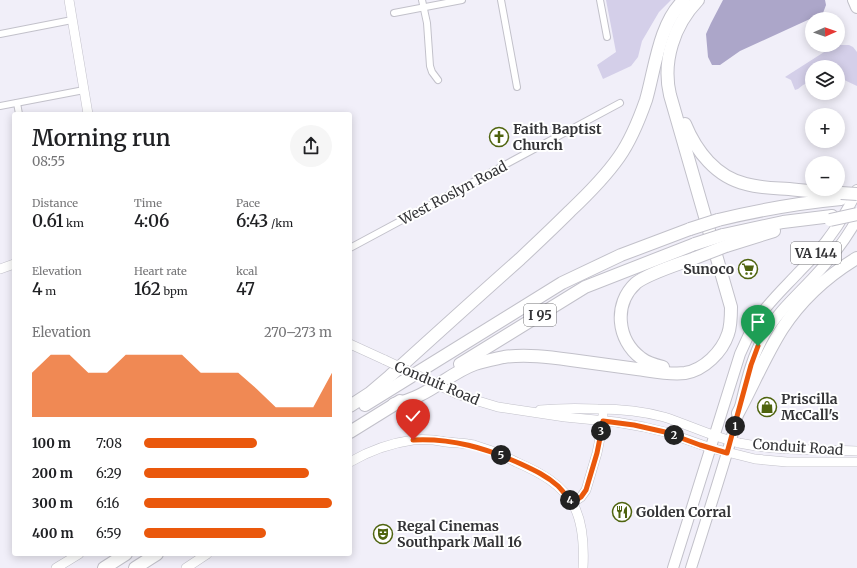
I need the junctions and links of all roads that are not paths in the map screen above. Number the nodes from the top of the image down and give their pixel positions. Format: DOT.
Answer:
graph roads {
  1 [pos="69,0"];
  2 [pos="422,0"];
  3 [pos="462,0"];
  4 [pos="501,0"];
  5 [pos="600,0"];
  6 [pos="685,0"];
  7 [pos="698,0"];
  8 [pos="854,0"];
  9 [pos="857,7"];
  10 [pos="423,8"];
  11 [pos="394,13"];
  12 [pos="72,20"];
  13 [pos="0,34"];
  14 [pos="607,37"];
  15 [pos="668,61"];
  16 [pos="438,80"];
  17 [pos="517,87"];
  18 [pos="84,90"];
  19 [pos="17,103"];
  20 [pos="620,103"];
  21 [pos="0,106"];
  22 [pos="19,112"];
  23 [pos="88,112"];
  24 [pos="857,190"];
  25 [pos="805,192"];
  26 [pos="857,194"];
  27 [pos="842,196"];
  28 [pos="845,196"];
  29 [pos="857,197"];
  30 [pos="857,214"];
  31 [pos="857,219"];
  32 [pos="724,241"];
  33 [pos="352,247"];
  34 [pos="857,258"];
  35 [pos="12,265"];
  36 [pos="0,269"];
  37 [pos="352,345"];
  38 [pos="394,404"];
  39 [pos="352,405"];
  40 [pos="603,409"];
  41 [pos="528,411"];
  42 [pos="352,413"];
  43 [pos="738,413"];
  44 [pos="603,421"];
  45 [pos="352,431"];
  46 [pos="715,436"];
  47 [pos="730,441"];
  48 [pos="711,448"];
  49 [pos="857,451"];
  50 [pos="727,453"];
  51 [pos="352,461"];
  52 [pos="857,462"];
  53 [pos="572,503"];
  54 [pos="76,556"];
  55 [pos="123,556"];
  56 [pos="154,556"];
  57 [pos="205,556"];
  58 [pos="56,568"];
  59 [pos="104,568"];
  60 [pos="135,568"];
  61 [pos="186,568"];
  62 [pos="583,568"];
  63 [pos="673,568"];
  64 [pos="691,568"];
  1 -- 12 [label="main road"];
  2 -- 10 [label="street"];
  3 -- 10 [label="street"];
  4 -- 17 [label="street"];
  5 -- 14 [label="street"];
  6 -- 32 [label="highway, bridge"];
  6 -- 39 [label="highway"];
  7 -- 15 [label="highway"];
  8 -- 9 [label="highway"];
  10 -- 11 [label="street"];
  10 -- 16 [label="street"];
  12 -- 13 [label="street"];
  12 -- 18 [label="main road"];
  15 -- 25 [label="highway"];
  15 -- 38 [label="highway"];
  18 -- 19 [label="street"];
  18 -- 23 [label="main road"];
  19 -- 21 [label="street"];
  19 -- 22 [label="street"];
  20 -- 33 [label="street, West Roslyn Road"];
  24 -- 46 [label="main road, VA 144"];
  26 -- 28 [label="highway, bridge"];
  27 -- 29 [label="highway, I 95"];
  27 -- 42 [label="highway, I 95, bridge"];
  30 -- 32 [label="highway, I 95, bridge"];
  31 -- 43 [label="main road, VA 144"];
  32 -- 38 [label="highway, I 95, bridge"];
  34 -- 43 [label="highway"];
  35 -- 36 [label="main road"];
  37 -- 41 [label="main road, Conduit Road, bridge"];
  38 -- 45 [label="highway, I 95"];
  40 -- 41 [label="main road, Conduit Road"];
  40 -- 44 [label="main road"];
  40 -- 46 [label="main road, Conduit Road"];
  41 -- 44 [label="main road, Conduit Road"];
  43 -- 47 [label="main road, VA 144"];
  44 -- 48 [label="main road, Conduit Road"];
  44 -- 53 [label="main road"];
  46 -- 47 [label="main road, Conduit Road"];
  46 -- 48 [label="main road, VA 144"];
  47 -- 49 [label="main road, Conduit Road"];
  47 -- 50 [label="main road, VA 144"];
  48 -- 50 [label="main road, Conduit Road"];
  48 -- 63 [label="main road, VA 144"];
  50 -- 52 [label="main road, Conduit Road"];
  50 -- 64 [label="main road, VA 144"];
  51 -- 53 [label="main road"];
  53 -- 62 [label="main road"];
  54 -- 58 [label="main road"];
  55 -- 59 [label="highway"];
  56 -- 60 [label="highway"];
  57 -- 61 [label="main road"];
}
